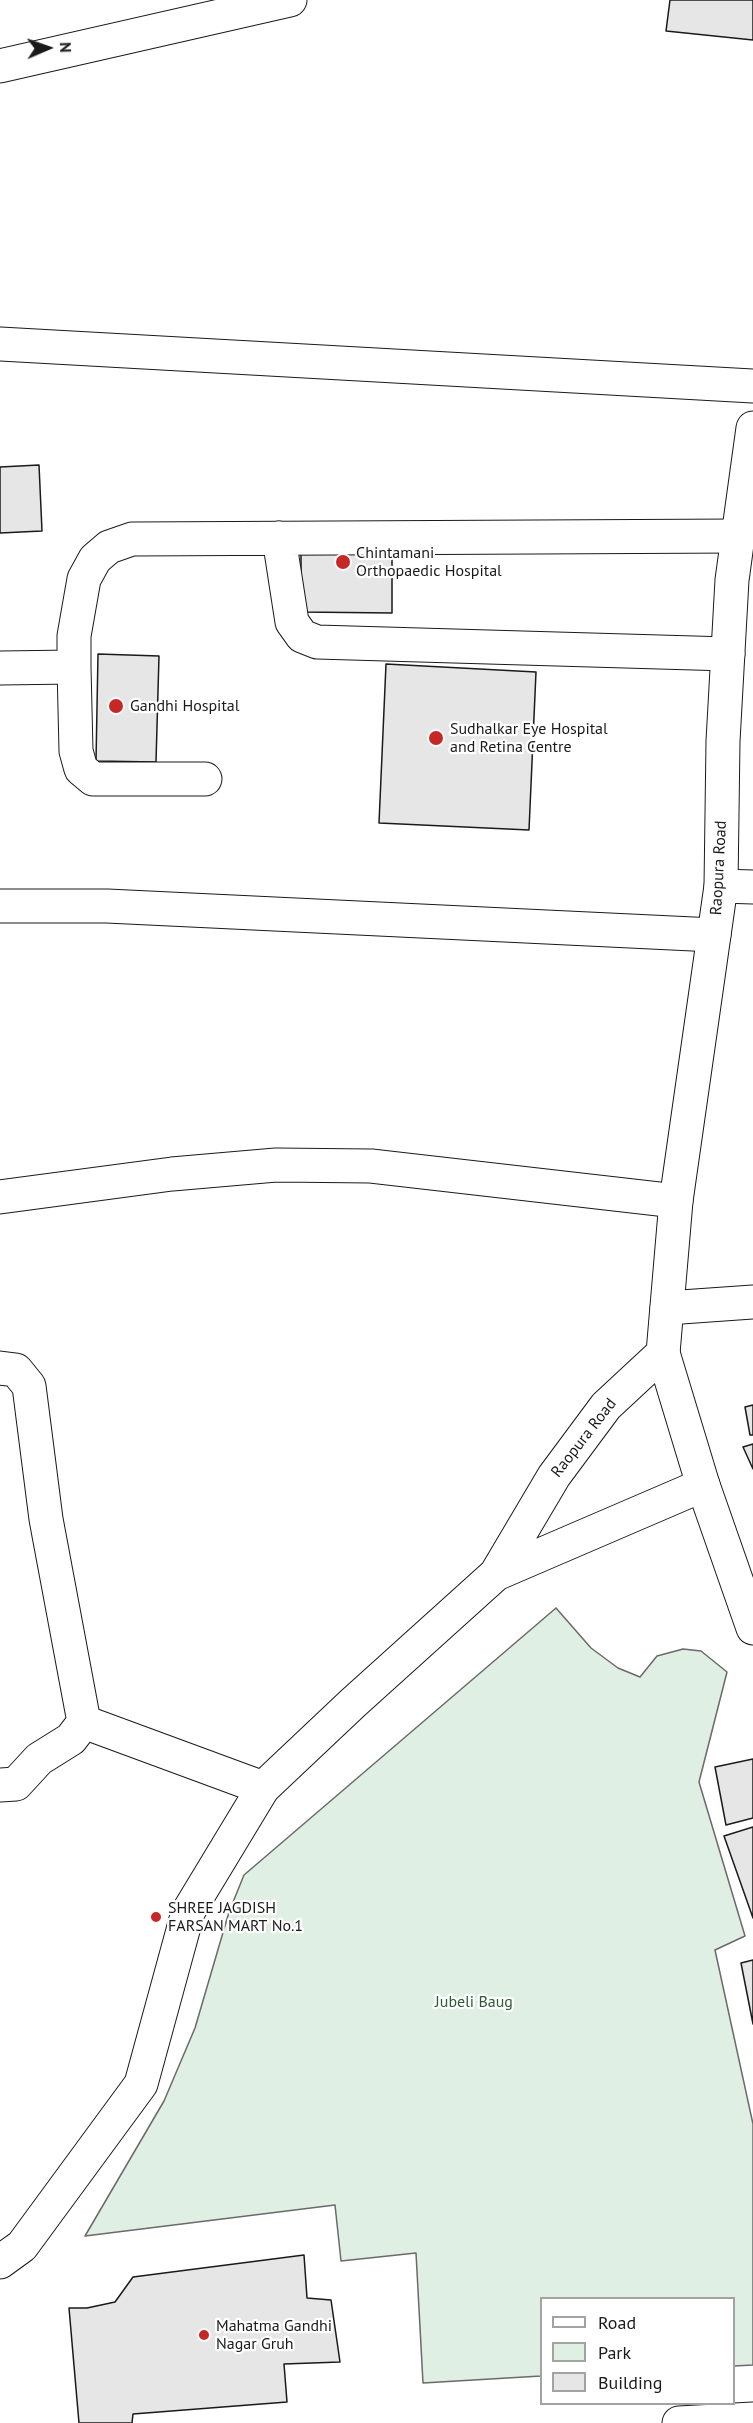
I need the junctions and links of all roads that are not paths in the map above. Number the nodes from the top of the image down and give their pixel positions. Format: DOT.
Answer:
graph roads {
  1 [pos="290,0"];
  2 [pos="0,66"];
  3 [pos="0,344"];
  4 [pos="753,386"];
  5 [pos="753,428"];
  6 [pos="738,536"];
  7 [pos="279,538"];
  8 [pos="743,580"];
  9 [pos="728,654"];
  10 [pos="74,667"];
  11 [pos="0,668"];
  12 [pos="204,779"];
  13 [pos="721,886"];
  14 [pos="753,887"];
  15 [pos="0,906"];
  16 [pos="714,935"];
  17 [pos="0,1197"];
  18 [pos="676,1201"];
  19 [pos="753,1302"];
  20 [pos="667,1308"];
  21 [pos="663,1353"];
  22 [pos="0,1368"];
  23 [pos="703,1485"];
  24 [pos="496,1574"];
  25 [pos="753,1628"];
  26 [pos="84,1722"];
  27 [pos="0,1785"];
  28 [pos="263,1788"];
  29 [pos="0,2262"];
  30 [pos="753,2419"];
  31 [pos="679,2423"];
  1 -- 2 [label="street"];
  3 -- 4 [label="street"];
  5 -- 6 [label="street, Raopura Road"];
  6 -- 7 [label="street"];
  6 -- 8 [label="street, Raopura Road"];
  7 -- 9 [label="street"];
  7 -- 10 [label="street"];
  8 -- 9 [label="street, Raopura Road"];
  9 -- 13 [label="street, Raopura Road"];
  10 -- 11 [label="street"];
  10 -- 12 [label="street"];
  13 -- 14 [label="street"];
  13 -- 16 [label="street, Raopura Road"];
  15 -- 16 [label="street"];
  16 -- 18 [label="street, Raopura Road"];
  17 -- 18 [label="street"];
  18 -- 20 [label="street, Raopura Road"];
  19 -- 20 [label="street"];
  20 -- 21 [label="street, Raopura Road"];
  21 -- 23 [label="street"];
  21 -- 24 [label="street, Raopura Road"];
  22 -- 26 [label="street"];
  23 -- 24 [label="street"];
  23 -- 25 [label="street"];
  24 -- 28 [label="street"];
  26 -- 27 [label="street"];
  26 -- 28 [label="street"];
  28 -- 29 [label="street"];
  30 -- 31 [label="street"];
}
